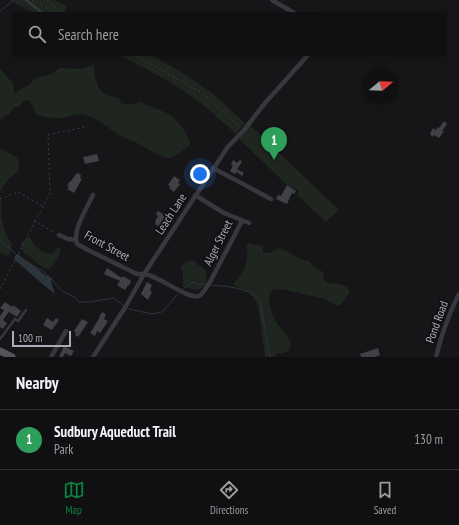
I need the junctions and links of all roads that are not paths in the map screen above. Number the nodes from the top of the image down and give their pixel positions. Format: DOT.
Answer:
graph roads {
  1 [pos="26,0"];
  2 [pos="272,0"];
  3 [pos="41,12"];
  4 [pos="293,12"];
  5 [pos="307,56"];
  6 [pos="213,168"];
  7 [pos="93,195"];
  8 [pos="195,195"];
  9 [pos="271,199"];
  10 [pos="242,221"];
  11 [pos="249,223"];
  12 [pos="60,236"];
  13 [pos="76,240"];
  14 [pos="144,274"];
  15 [pos="459,294"];
  16 [pos="198,296"];
  17 [pos="26,310"];
  18 [pos="66,331"];
  19 [pos="0,339"];
  20 [pos="0,351"];
  21 [pos="10,357"];
  22 [pos="51,357"];
  23 [pos="92,357"];
  24 [pos="436,357"];
  1 -- 3 [label="lane"];
  2 -- 4 [label="street"];
  5 -- 6 [label="street, Leach Lane"];
  6 -- 8 [label="street, Leach Lane"];
  6 -- 9 [label="street"];
  7 -- 13 [label="street"];
  8 -- 10 [label="street, Alger Street"];
  8 -- 14 [label="street, Leach Lane"];
  10 -- 11 [label="street"];
  10 -- 16 [label="street, Alger Street"];
  12 -- 13 [label="street, Front Street"];
  13 -- 14 [label="street, Front Street"];
  14 -- 16 [label="street, Front Street"];
  14 -- 23 [label="street, Leach Lane"];
  15 -- 24 [label="street, Pond Road"];
  17 -- 19 [label="lane"];
  18 -- 22 [label="street"];
  20 -- 21 [label="main road"];
}
